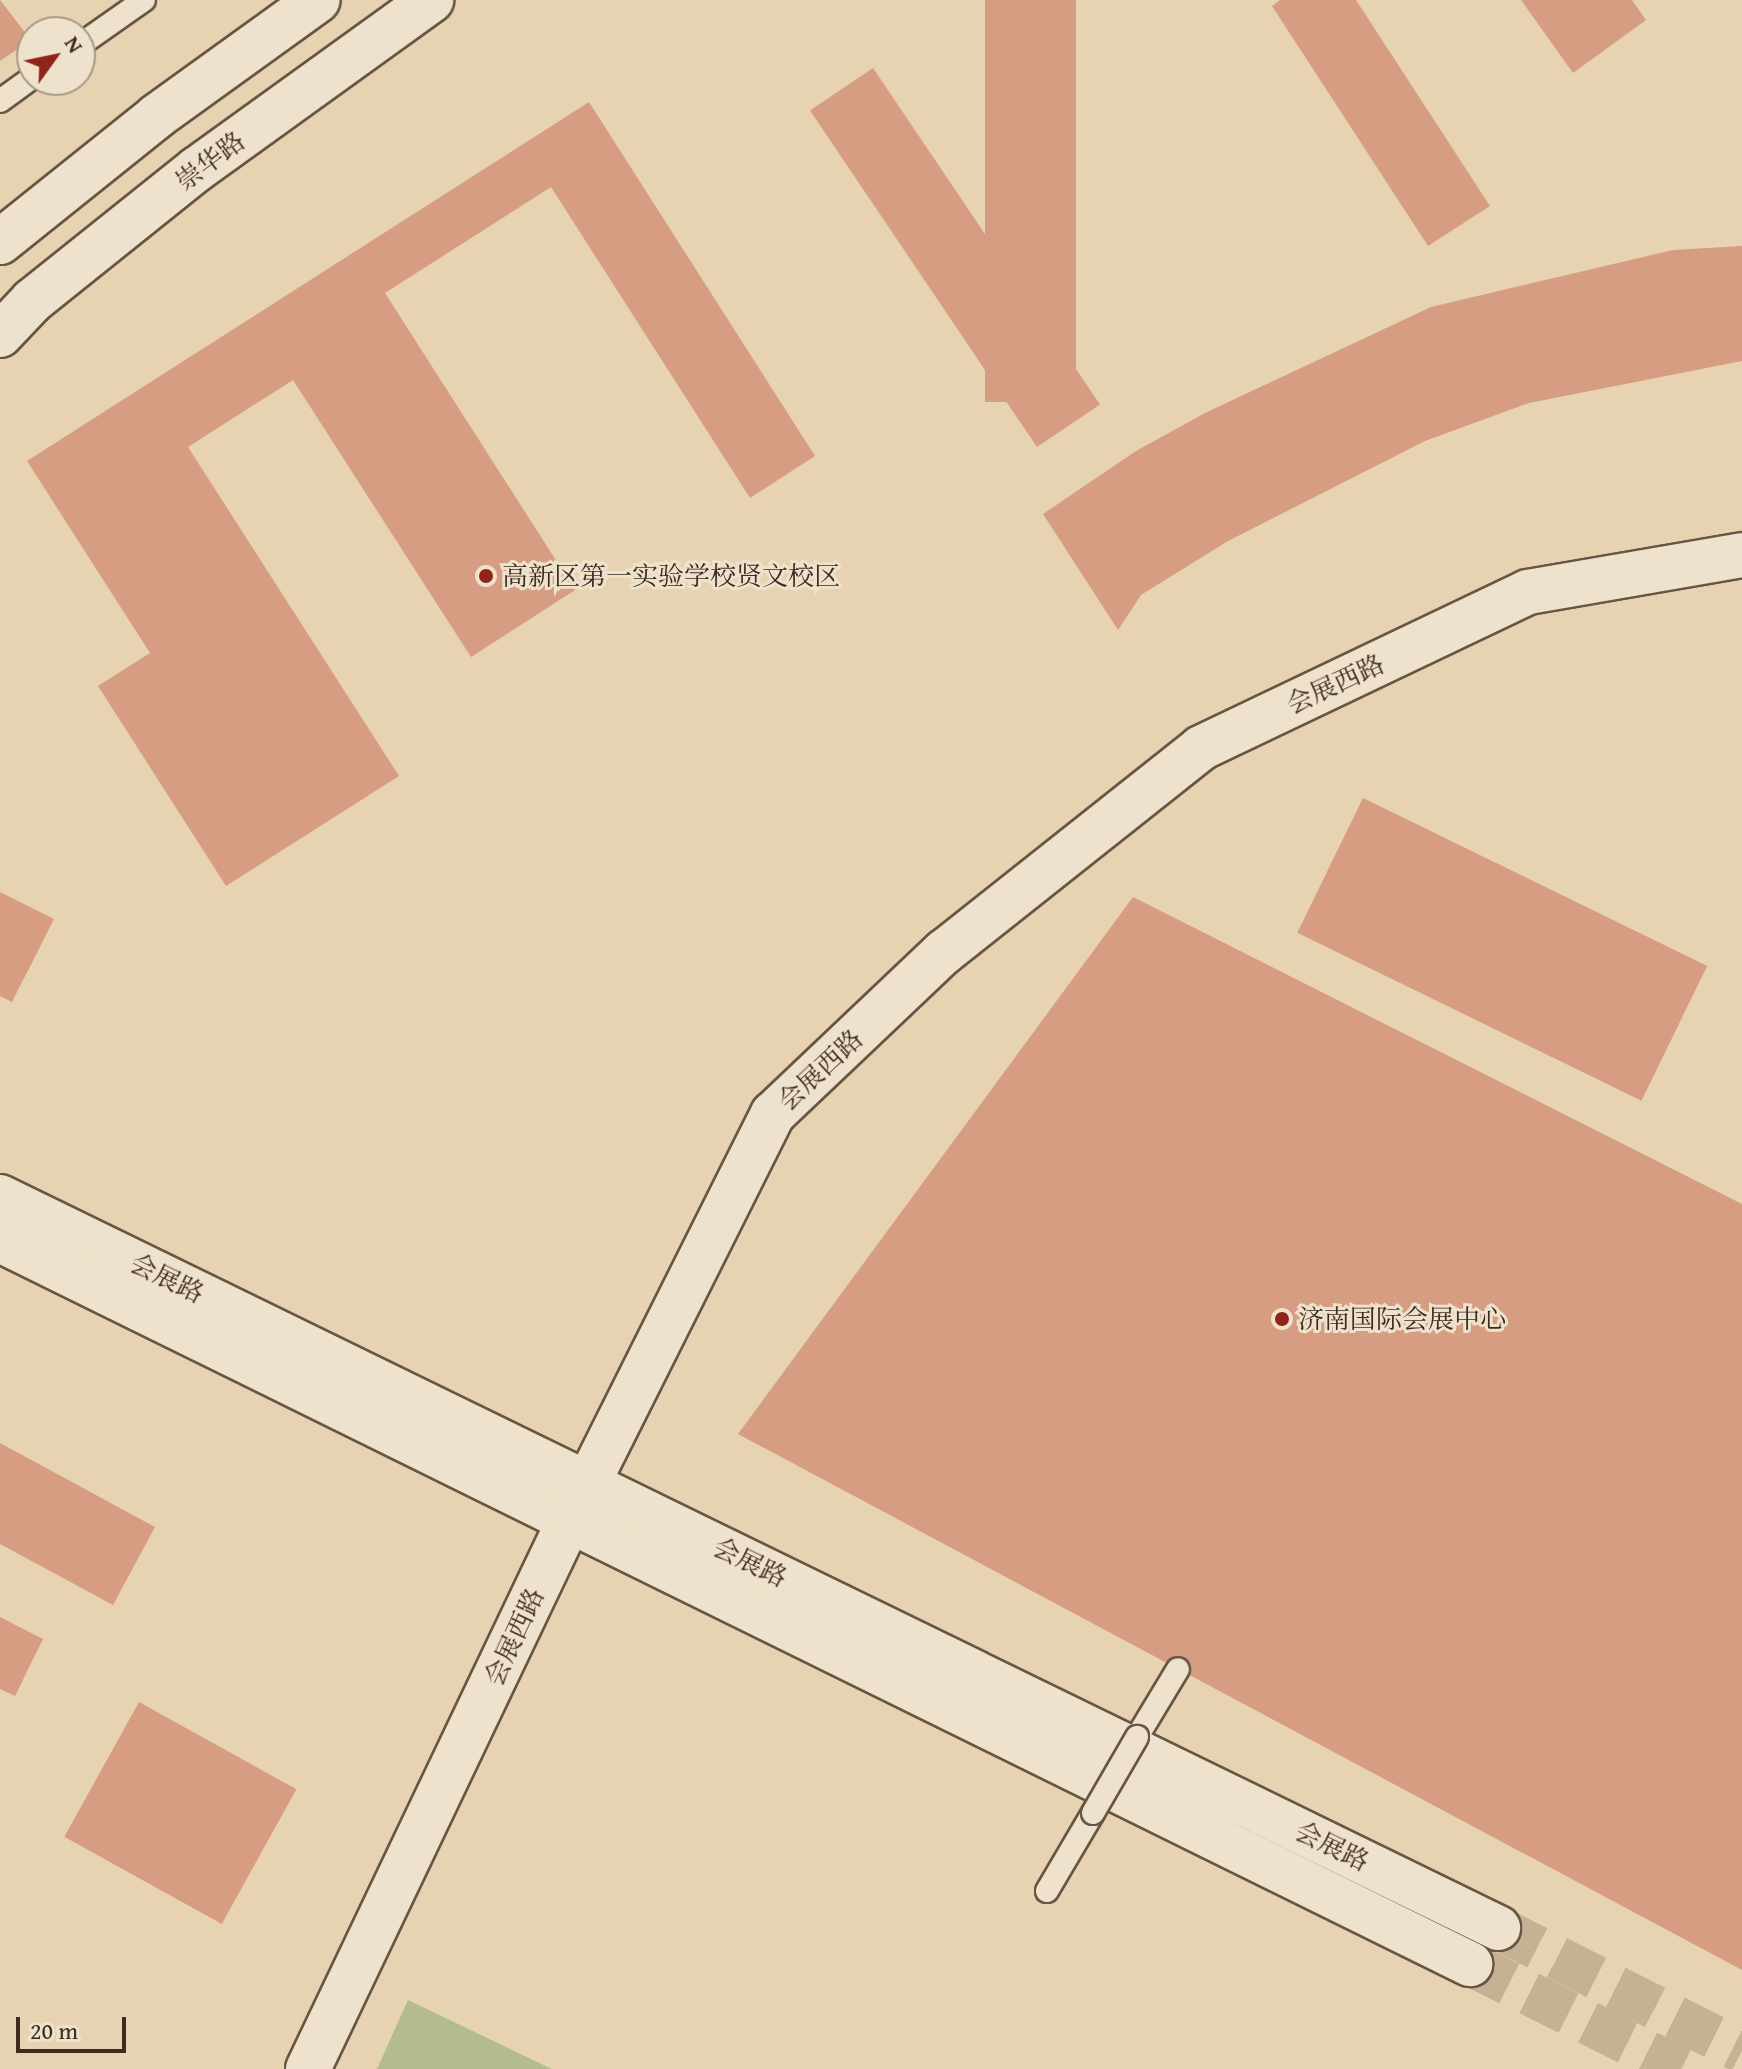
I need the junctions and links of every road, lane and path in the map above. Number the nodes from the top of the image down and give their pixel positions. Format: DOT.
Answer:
graph roads {
  1 [pos="144,0"];
  2 [pos="318,0"];
  3 [pos="431,0"];
  4 [pos="96,34"];
  5 [pos="0,242"];
  6 [pos="0,335"];
  7 [pos="1742,555"];
  8 [pos="0,1197"];
  9 [pos="0,1240"];
  10 [pos="580,1500"];
  11 [pos="1178,1669"];
  12 [pos="1047,1891"];
  13 [pos="1498,1928"];
  14 [pos="1470,1964"];
  15 [pos="308,2069"];
  1 -- 4 [label="lane"];
  2 -- 5 [label="street"];
  3 -- 6 [label="street, 崇华路"];
  7 -- 10 [label="street, 会展西路"];
  8 -- 10 [label="street, 会展路"];
  9 -- 10 [label="street, 会展路"];
  10 -- 13 [label="street, 会展路"];
  10 -- 14 [label="street, 会展路"];
  10 -- 15 [label="street, 会展西路"];
  11 -- 12 [label="lane, bridge"];
}
